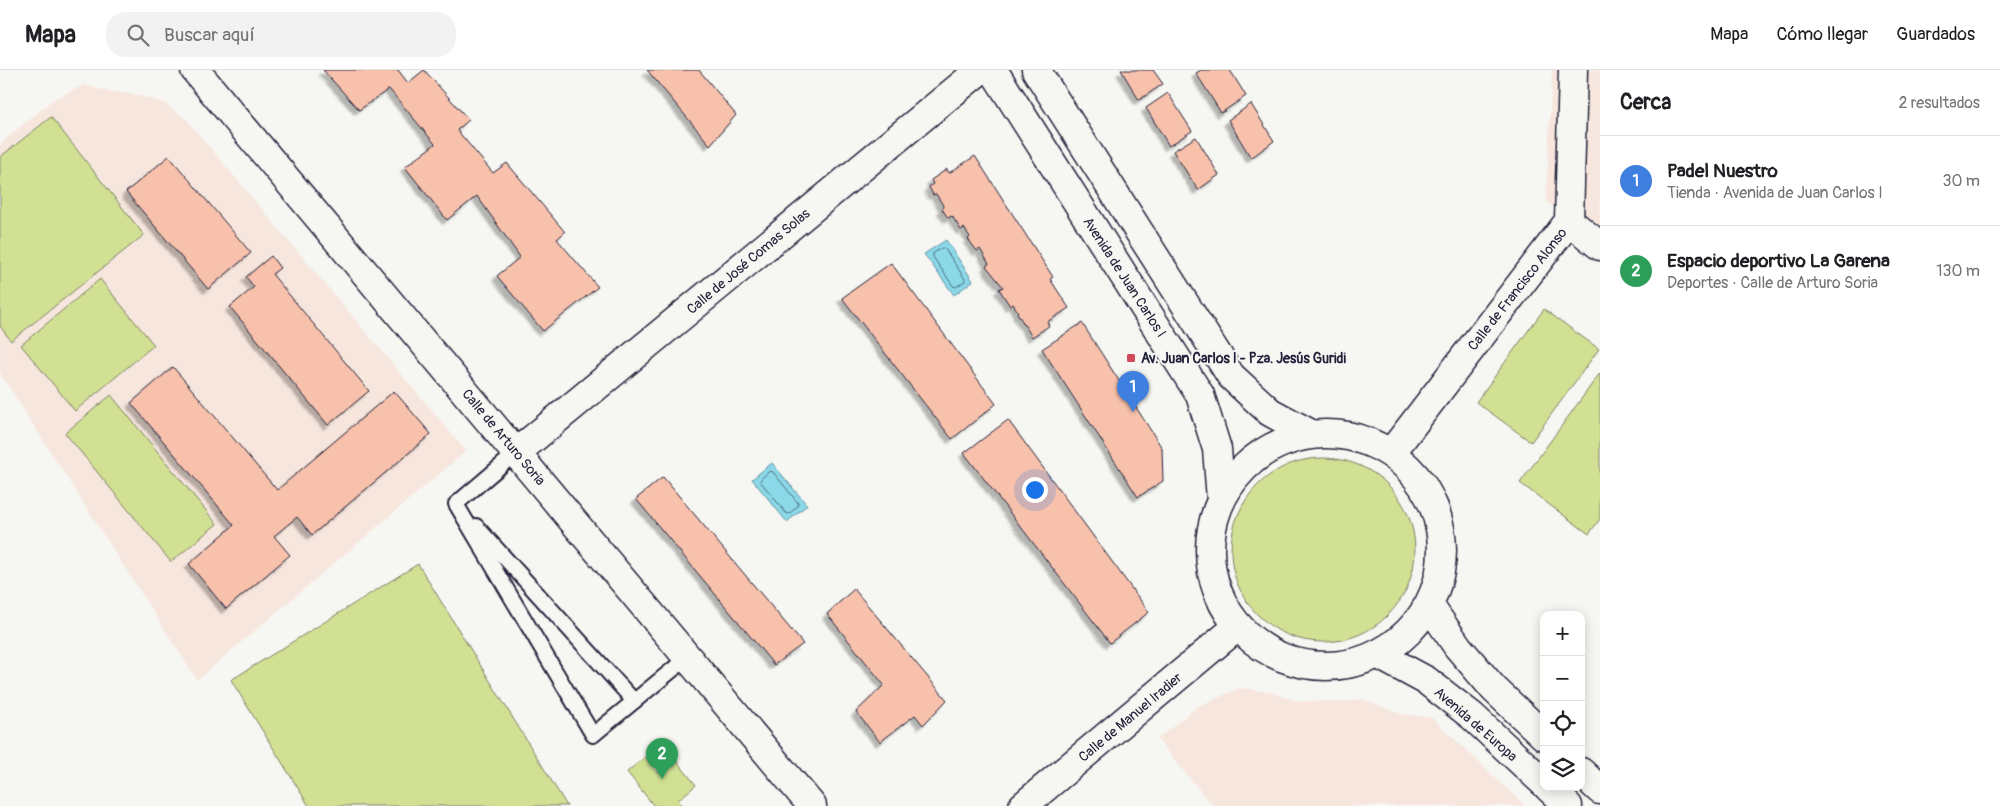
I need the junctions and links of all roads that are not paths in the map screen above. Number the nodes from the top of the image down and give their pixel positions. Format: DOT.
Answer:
graph roads {
  1 [pos="195,70"];
  2 [pos="980,70"];
  3 [pos="993,70"];
  4 [pos="1036,70"];
  5 [pos="1573,70"];
  6 [pos="1569,221"];
  7 [pos="1600,246"];
  8 [pos="1311,434"];
  9 [pos="517,452"];
  10 [pos="1391,453"];
  11 [pos="1221,499"];
  12 [pos="456,504"];
  13 [pos="1429,605"];
  14 [pos="1238,627"];
  15 [pos="1379,655"];
  16 [pos="688,657"];
  17 [pos="634,701"];
  18 [pos="1540,732"];
  19 [pos="1585,776"];
  20 [pos="1540,779"];
  21 [pos="1600,790"];
  22 [pos="1552,791"];
  23 [pos="812,806"];
  24 [pos="1023,806"];
  25 [pos="1568,806"];
  1 -- 9 [label="street, Calle de Arturo Soria"];
  2 -- 9 [label="street, Calle de José Comas Solas"];
  3 -- 11 [label="street, Avenida de Juan Carlos I"];
  4 -- 8 [label="street"];
  5 -- 6 [label="street, Calle de Francisco Alonso"];
  6 -- 7 [label="street"];
  6 -- 10 [label="street, Calle de Francisco Alonso"];
  8 -- 10 [label="street"];
  8 -- 11 [label="street"];
  9 -- 12 [label="lane"];
  9 -- 16 [label="street, Calle de Arturo Soria"];
  10 -- 13 [label="street"];
  11 -- 14 [label="street"];
  12 -- 17 [label="lane"];
  12 -- 17 [label="lane"];
  13 -- 15 [label="street"];
  13 -- 18 [label="street"];
  14 -- 15 [label="street"];
  14 -- 24 [label="street, Calle de Manuel Iradier"];
  15 -- 20 [label="street, Avenida de Europa"];
  16 -- 17 [label="lane"];
  16 -- 23 [label="street, Calle de Arturo Soria"];
  19 -- 21 [label="street"];
  22 -- 25 [label="street"];
}
